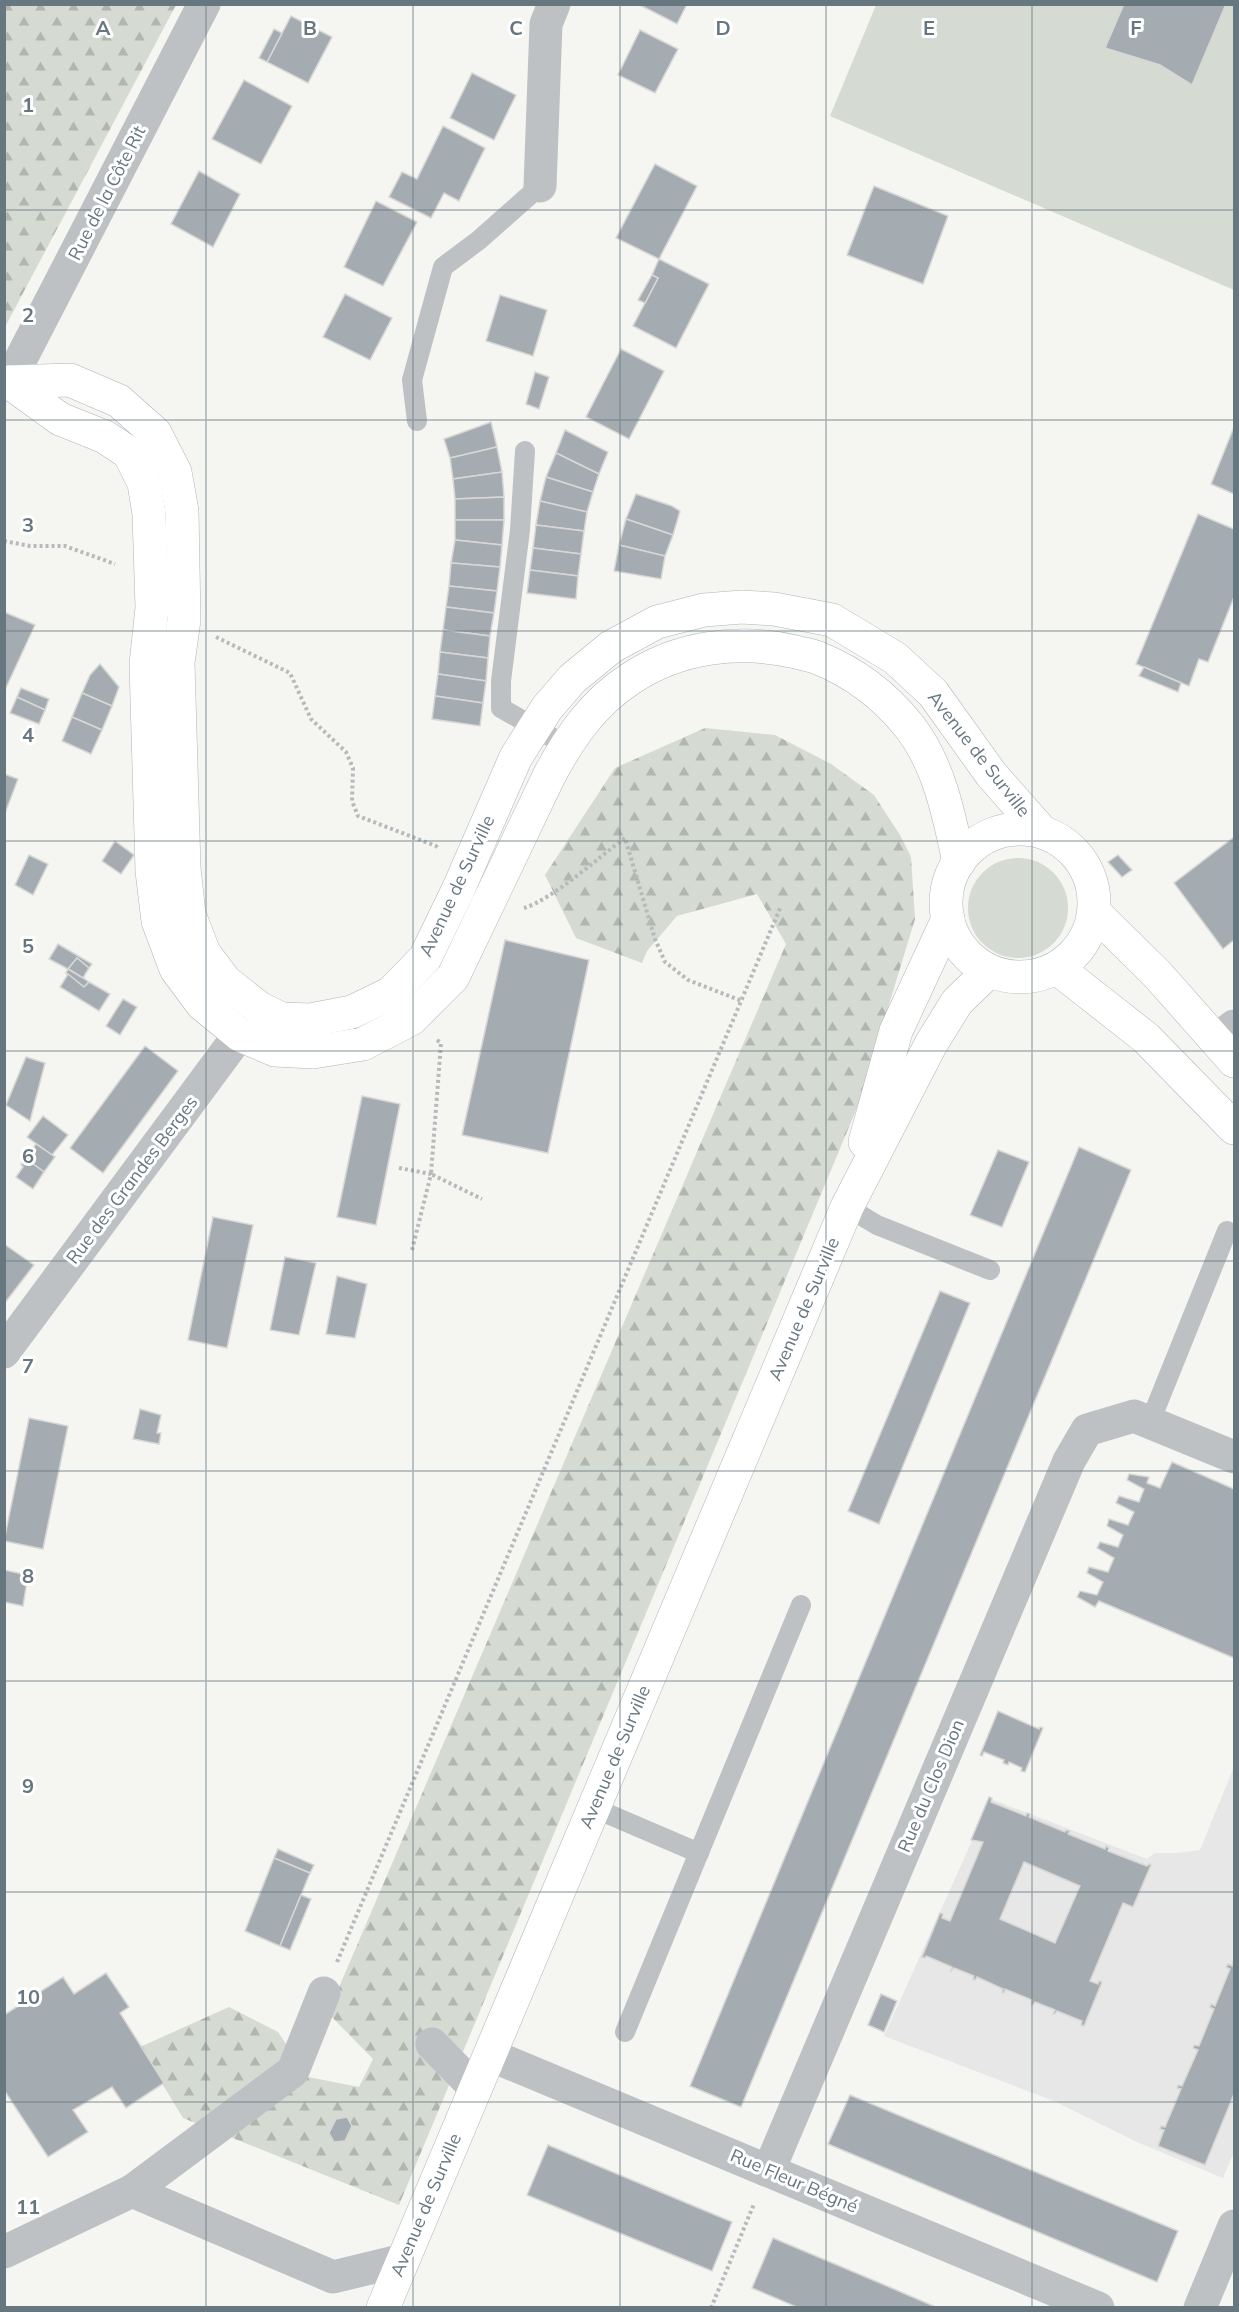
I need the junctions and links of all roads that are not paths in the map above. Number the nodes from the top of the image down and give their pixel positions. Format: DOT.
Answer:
graph roads {
  1 [pos="204,4"];
  2 [pos="554,4"];
  3 [pos="540,186"];
  4 [pos="7,386"];
  5 [pos="417,421"];
  6 [pos="525,451"];
  7 [pos="534,727"];
  8 [pos="565,745"];
  9 [pos="1042,832"];
  10 [pos="958,862"];
  11 [pos="1094,912"];
  12 [pos="948,919"];
  13 [pos="1057,968"];
  14 [pos="989,971"];
  15 [pos="259,1008"];
  16 [pos="240,1035"];
  17 [pos="1228,1042"];
  18 [pos="1234,1128"];
  19 [pos="847,1207"];
  20 [pos="1227,1231"];
  21 [pos="990,1270"];
  22 [pos="4,1352"];
  23 [pos="1149,1422"];
  24 [pos="1234,1457"];
  25 [pos="801,1605"];
  26 [pos="594,1808"];
  27 [pos="699,1852"];
  28 [pos="324,1993"];
  29 [pos="625,2032"];
  30 [pos="432,2044"];
  31 [pos="490,2055"];
  32 [pos="475,2088"];
  33 [pos="769,2170"];
  34 [pos="132,2191"];
  35 [pos="1234,2226"];
  36 [pos="4,2252"];
  37 [pos="403,2260"];
  38 [pos="383,2307"];
  39 [pos="1098,2307"];
  40 [pos="1200,2307"];
  1 -- 4 [label="street, Rue de la Côte Rit"];
  2 -- 3 [label="street"];
  3 -- 5 [label="lane"];
  4 -- 15 [label="street, Avenue de Surville"];
  4 -- 16 [label="street, Avenue de Surville"];
  6 -- 7 [label="lane"];
  7 -- 8 [label="lane"];
  7 -- 9 [label="street, Avenue de Surville"];
  7 -- 15 [label="street, Avenue de Surville"];
  8 -- 10 [label="street, Avenue de Surville"];
  8 -- 16 [label="street, Avenue de Surville"];
  9 -- 10 [label="street, Avenue de Surville"];
  9 -- 11 [label="street, Avenue de Surville"];
  10 -- 12 [label="street, Avenue de Surville"];
  11 -- 13 [label="street, Avenue de Surville"];
  11 -- 17 [label="street"];
  12 -- 14 [label="street, Avenue de Surville"];
  12 -- 19 [label="street, Avenue de Surville"];
  13 -- 14 [label="street, Avenue de Surville"];
  13 -- 18 [label="street"];
  14 -- 19 [label="street, Avenue de Surville"];
  15 -- 16 [label="street, Rue des Grandes Berges"];
  16 -- 22 [label="street, Rue des Grandes Berges"];
  19 -- 21 [label="lane"];
  19 -- 26 [label="street, Avenue de Surville"];
  20 -- 23 [label="lane"];
  23 -- 24 [label="street, Rue du Clos Dion"];
  23 -- 33 [label="street, Rue du Clos Dion"];
  25 -- 27 [label="lane"];
  26 -- 27 [label="lane"];
  26 -- 31 [label="street, Avenue de Surville"];
  27 -- 29 [label="lane"];
  28 -- 34 [label="street"];
  30 -- 32 [label="street"];
  31 -- 32 [label="street, Avenue de Surville"];
  31 -- 33 [label="street, Rue Fleur Bégné"];
  32 -- 37 [label="street, Avenue de Surville"];
  33 -- 39 [label="street, Rue Fleur Bégné"];
  34 -- 36 [label="street"];
  34 -- 37 [label="street"];
  35 -- 40 [label="street"];
  37 -- 38 [label="street, Avenue de Surville"];
}
